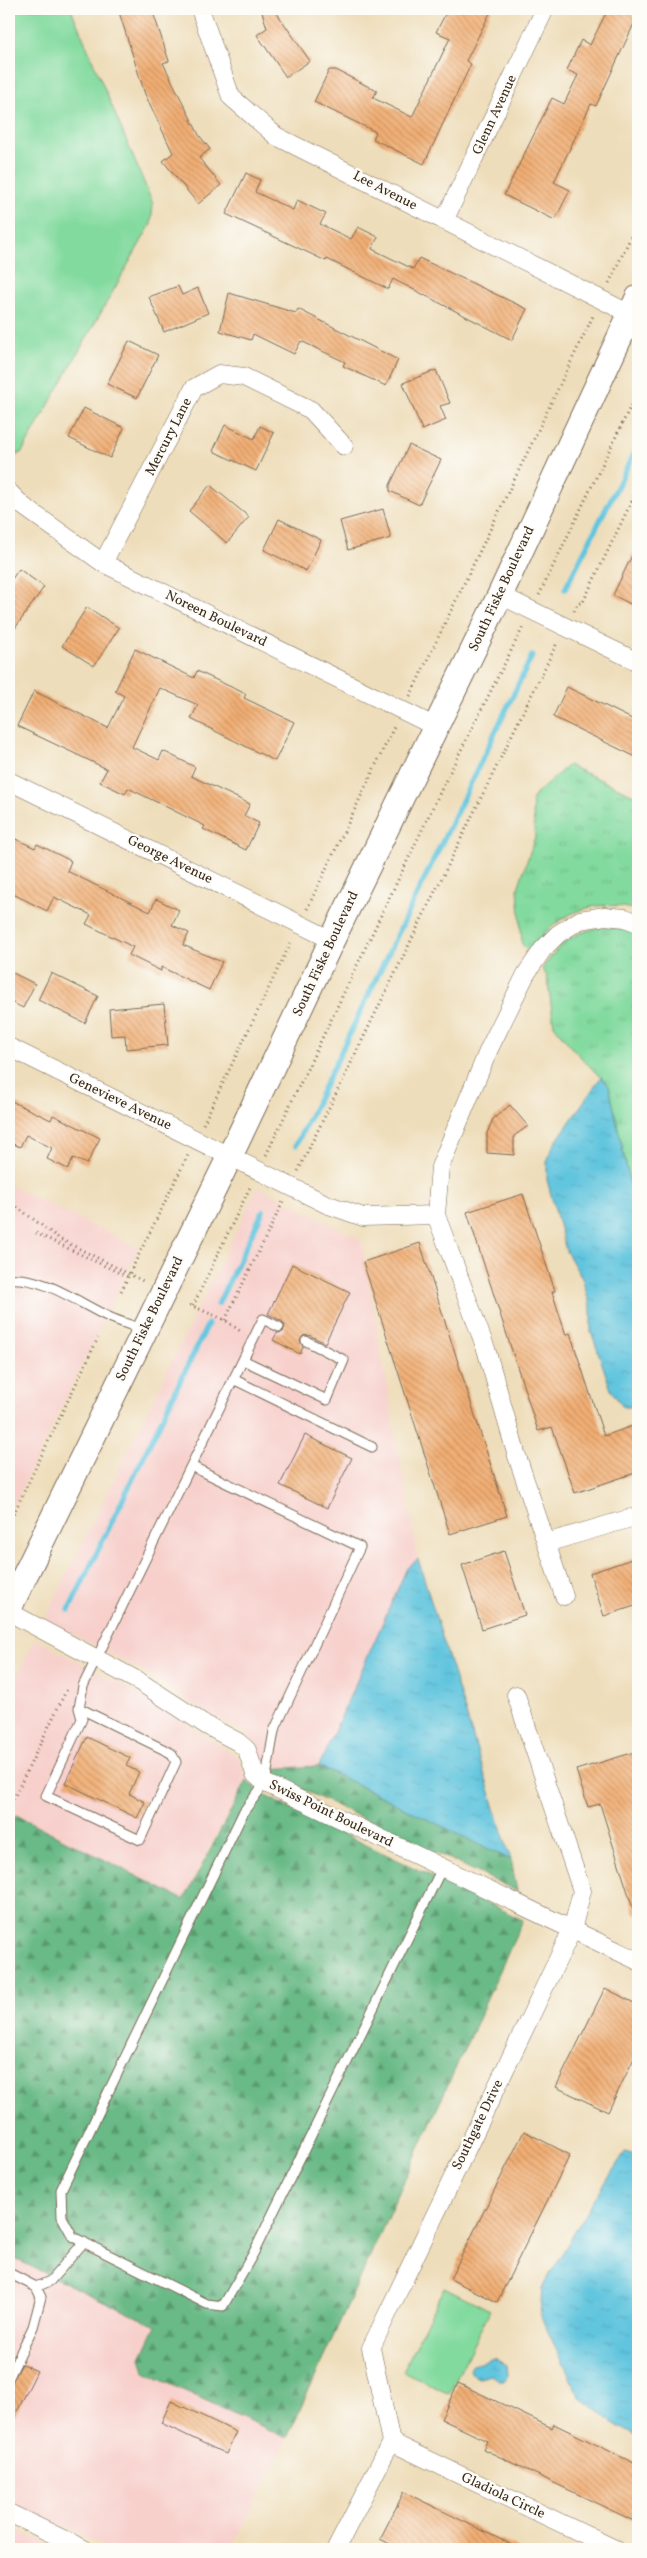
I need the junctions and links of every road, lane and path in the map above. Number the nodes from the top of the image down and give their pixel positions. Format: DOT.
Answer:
graph roads {
  1 [pos="200,9"];
  2 [pos="546,9"];
  3 [pos="444,221"];
  4 [pos="638,222"];
  5 [pos="609,282"];
  6 [pos="634,306"];
  7 [pos="596,310"];
  8 [pos="638,391"];
  9 [pos="344,446"];
  10 [pos="638,488"];
  11 [pos="9,492"];
  12 [pos="103,563"];
  13 [pos="500,595"];
  14 [pos="531,611"];
  15 [pos="566,627"];
  16 [pos="638,662"];
  17 [pos="409,698"];
  18 [pos="396,722"];
  19 [pos="436,727"];
  20 [pos="9,781"];
  21 [pos="306,912"];
  22 [pos="638,922"];
  23 [pos="294,936"];
  24 [pos="332,940"];
  25 [pos="9,1047"];
  26 [pos="203,1124"];
  27 [pos="188,1155"];
  28 [pos="230,1156"];
  29 [pos="258,1170"];
  30 [pos="291,1187"];
  31 [pos="9,1201"];
  32 [pos="436,1215"];
  33 [pos="36,1233"];
  34 [pos="128,1276"];
  35 [pos="9,1279"];
  36 [pos="121,1291"];
  37 [pos="164,1292"];
  38 [pos="225,1320"];
  39 [pos="279,1328"];
  40 [pos="145,1330"];
  41 [pos="98,1338"];
  42 [pos="236,1340"];
  43 [pos="306,1341"];
  44 [pos="243,1360"];
  45 [pos="233,1380"];
  46 [pos="372,1447"];
  47 [pos="191,1466"];
  48 [pos="638,1516"];
  49 [pos="9,1523"];
  50 [pos="546,1543"];
  51 [pos="564,1596"];
  52 [pos="9,1608"];
  53 [pos="9,1612"];
  54 [pos="96,1659"];
  55 [pos="72,1678"];
  56 [pos="516,1694"];
  57 [pos="79,1708"];
  58 [pos="265,1783"];
  59 [pos="9,1808"];
  60 [pos="442,1868"];
  61 [pos="572,1930"];
  62 [pos="638,1961"];
  63 [pos="84,2242"];
  64 [pos="9,2273"];
  65 [pos="36,2286"];
  66 [pos="9,2377"];
  67 [pos="391,2442"];
  68 [pos="9,2513"];
  69 [pos="84,2549"];
  70 [pos="336,2549"];
  71 [pos="615,2549"];
  1 -- 3 [label="street, Lee Avenue"];
  2 -- 3 [label="street, Glenn Avenue"];
  3 -- 6 [label="street, Lee Avenue"];
  4 -- 5 [label="path"];
  6 -- 13 [label="main road, South Fiske Boulevard"];
  7 -- 17 [label="path"];
  8 -- 14 [label="path"];
  9 -- 12 [label="street, Mercury Lane"];
  10 -- 15 [label="path"];
  11 -- 12 [label="street, Noreen Boulevard"];
  12 -- 19 [label="street, Noreen Boulevard"];
  13 -- 14 [label="street"];
  13 -- 19 [label="main road, South Fiske Boulevard"];
  14 -- 15 [label="street"];
  14 -- 29 [label="path"];
  15 -- 16 [label="street"];
  15 -- 30 [label="path"];
  18 -- 21 [label="path"];
  19 -- 24 [label="main road, South Fiske Boulevard"];
  20 -- 24 [label="street, George Avenue"];
  22 -- 32 [label="street"];
  23 -- 26 [label="path"];
  24 -- 28 [label="main road, South Fiske Boulevard"];
  25 -- 28 [label="street, Genevieve Avenue"];
  27 -- 34 [label="path"];
  28 -- 29 [label="street, Genevieve Avenue"];
  28 -- 37 [label="main road, South Fiske Boulevard"];
  29 -- 30 [label="street, Genevieve Avenue"];
  29 -- 38 [label="path"];
  30 -- 32 [label="street, Genevieve Avenue"];
  30 -- 38 [label="path"];
  31 -- 34 [label="path"];
  32 -- 50 [label="street"];
  33 -- 34 [label="path"];
  34 -- 36 [label="path"];
  34 -- 37 [label="path"];
  35 -- 40 [label="lane"];
  37 -- 40 [label="main road, South Fiske Boulevard"];
  38 -- 42 [label="path"];
  39 -- 44 [label="lane"];
  40 -- 52 [label="main road, South Fiske Boulevard"];
  41 -- 49 [label="path"];
  43 -- 44 [label="lane"];
  44 -- 45 [label="lane"];
  45 -- 46 [label="lane"];
  45 -- 47 [label="lane"];
  47 -- 54 [label="lane"];
  47 -- 58 [label="lane"];
  48 -- 50 [label="street"];
  50 -- 51 [label="street"];
  53 -- 54 [label="street, Swiss Point Boulevard"];
  54 -- 57 [label="lane"];
  54 -- 58 [label="street, Swiss Point Boulevard"];
  55 -- 59 [label="path"];
  56 -- 61 [label="street, Southgate Drive"];
  57 -- 57 [label="lane"];
  58 -- 60 [label="street, Swiss Point Boulevard"];
  58 -- 63 [label="lane"];
  60 -- 61 [label="street, Swiss Point Boulevard"];
  60 -- 63 [label="lane"];
  61 -- 62 [label="street"];
  61 -- 67 [label="street, Southgate Drive"];
  63 -- 65 [label="lane"];
  64 -- 65 [label="lane"];
  65 -- 66 [label="lane"];
  67 -- 70 [label="street"];
  67 -- 71 [label="street, Gladiola Circle"];
  68 -- 69 [label="street"];
}
